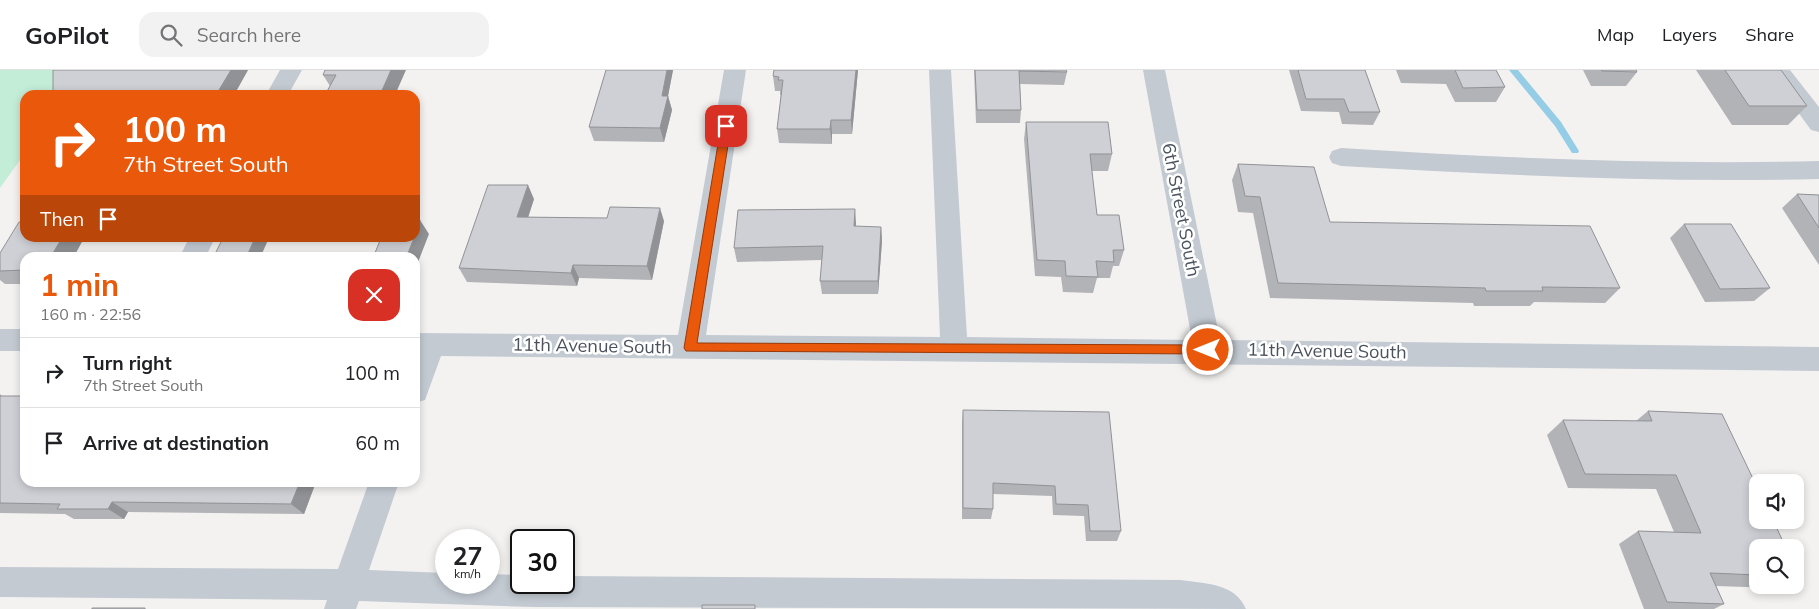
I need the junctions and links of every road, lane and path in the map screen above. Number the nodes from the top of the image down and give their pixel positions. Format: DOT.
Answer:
graph roads {
  1 [pos="291,70"];
  2 [pos="735,70"];
  3 [pos="940,70"];
  4 [pos="1154,70"];
  5 [pos="1778,70"];
  6 [pos="281,90"];
  7 [pos="1819,124"];
  8 [pos="1341,157"];
  9 [pos="1819,170"];
  10 [pos="0,340"];
  11 [pos="20,340"];
  12 [pos="423,344"];
  13 [pos="690,348"];
  14 [pos="954,349"];
  15 [pos="1208,350"];
  16 [pos="1819,359"];
  17 [pos="420,362"];
  18 [pos="382,487"];
  19 [pos="0,582"];
  20 [pos="345,597"];
  21 [pos="1230,609"];
  1 -- 6 [label="street"];
  2 -- 13 [label="street"];
  3 -- 14 [label="street"];
  4 -- 15 [label="street, 6th Street South"];
  5 -- 7 [label="street"];
  8 -- 9 [label="street"];
  10 -- 11 [label="street"];
  12 -- 13 [label="street, 11th Avenue South"];
  12 -- 17 [label="street"];
  13 -- 14 [label="street, 11th Avenue South"];
  14 -- 15 [label="street, 11th Avenue South"];
  15 -- 16 [label="street, 11th Avenue South"];
  18 -- 20 [label="street"];
  19 -- 20 [label="street"];
  20 -- 21 [label="street"];
}
